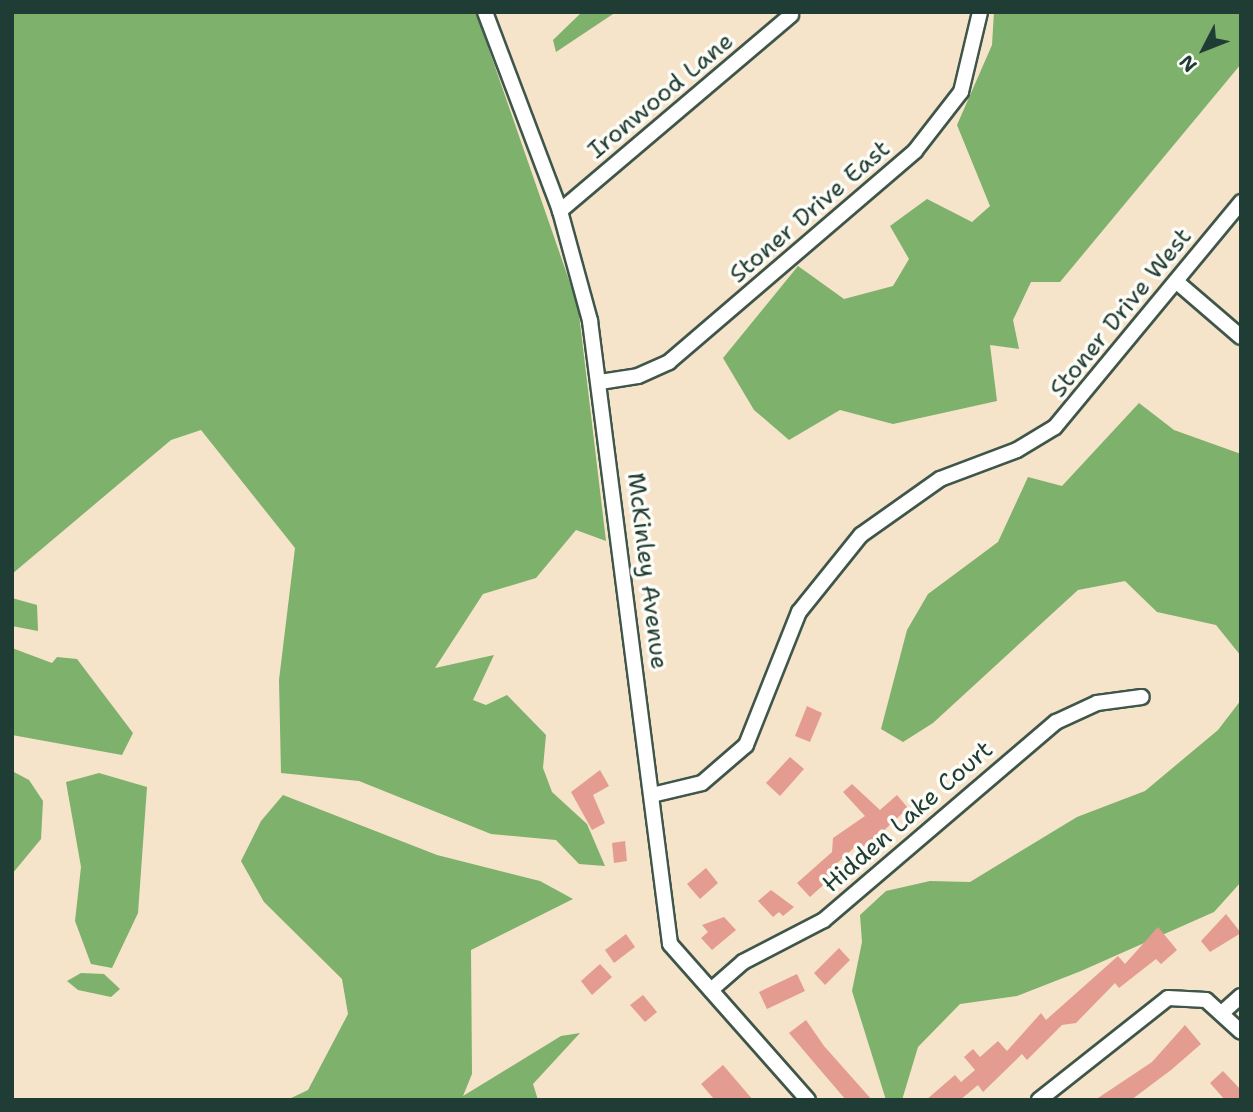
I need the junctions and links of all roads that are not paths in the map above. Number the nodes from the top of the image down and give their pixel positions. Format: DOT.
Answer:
graph roads {
  1 [pos="485,12"];
  2 [pos="980,12"];
  3 [pos="791,15"];
  4 [pos="1241,202"];
  5 [pos="560,211"];
  6 [pos="1177,282"];
  7 [pos="1241,337"];
  8 [pos="600,382"];
  9 [pos="1142,697"];
  10 [pos="652,795"];
  11 [pos="710,990"];
  12 [pos="1241,996"];
  13 [pos="1223,1012"];
  14 [pos="1241,1032"];
  15 [pos="808,1100"];
  16 [pos="1040,1100"];
  1 -- 5 [label="street, McKinley Avenue"];
  2 -- 8 [label="street, Stoner Drive East"];
  3 -- 5 [label="street, Ironwood Lane"];
  4 -- 6 [label="street, Stoner Drive West"];
  5 -- 8 [label="street, McKinley Avenue"];
  6 -- 7 [label="street"];
  6 -- 10 [label="street, Stoner Drive West"];
  8 -- 10 [label="street, McKinley Avenue"];
  9 -- 11 [label="street, Hidden Lake Court"];
  10 -- 11 [label="street, McKinley Avenue"];
  11 -- 15 [label="street, McKinley Avenue"];
  12 -- 13 [label="street"];
  13 -- 14 [label="street"];
  13 -- 16 [label="street"];
}
